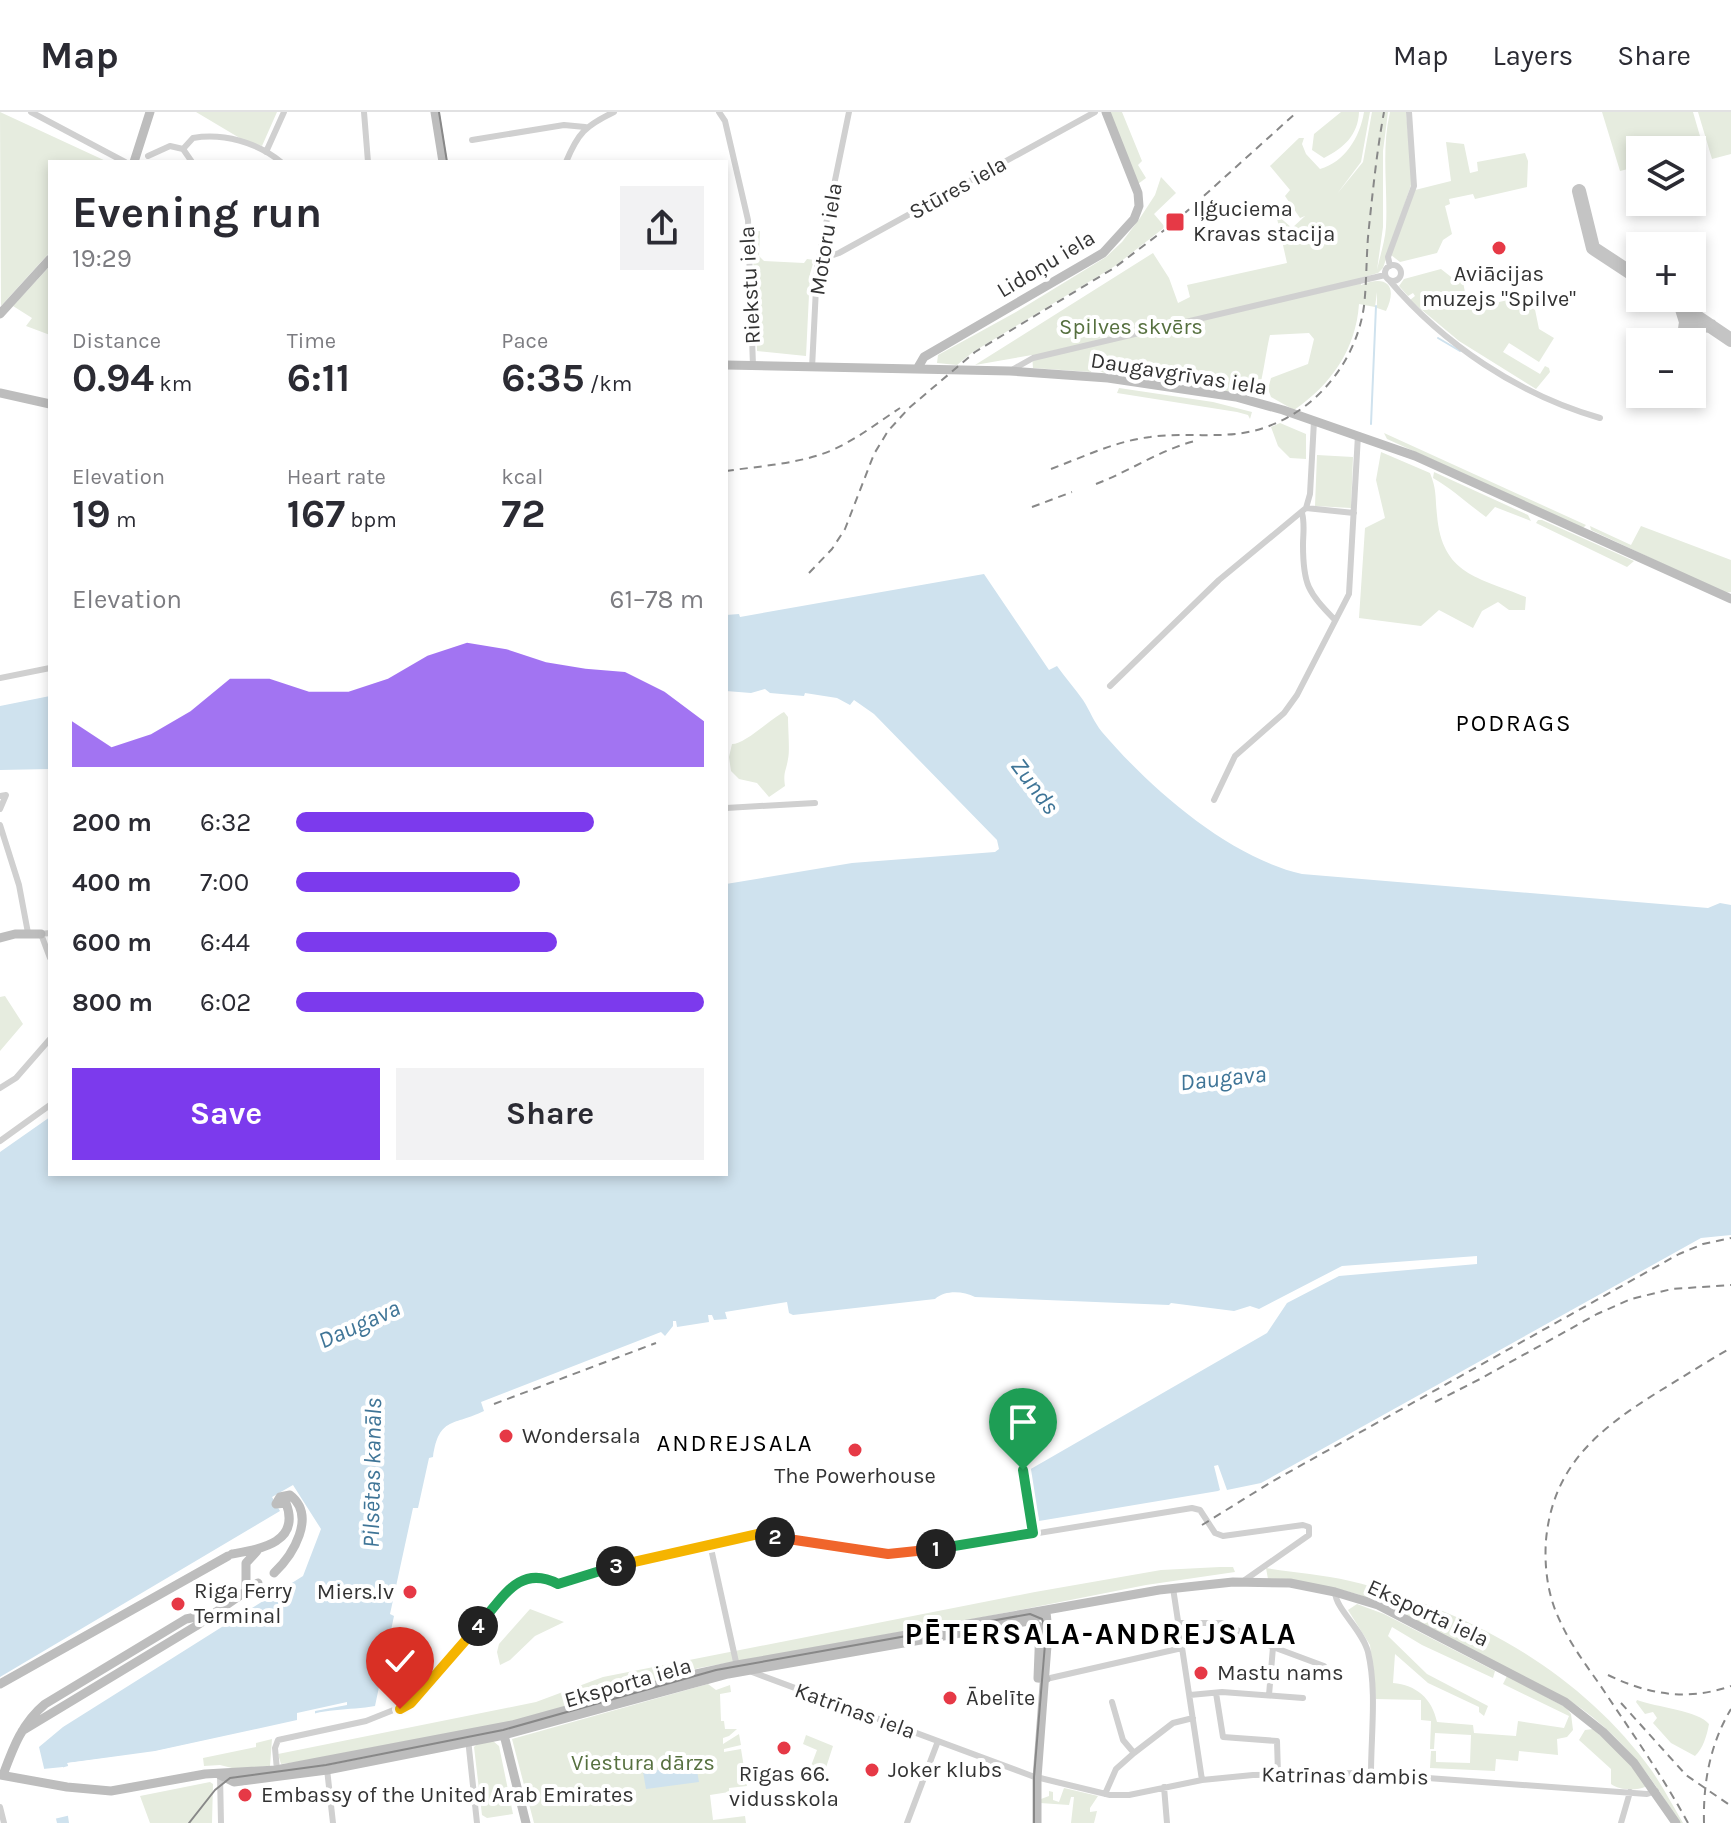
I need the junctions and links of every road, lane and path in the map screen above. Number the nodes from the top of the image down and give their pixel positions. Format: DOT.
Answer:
graph roads {
  1 [pos="31,112"];
  2 [pos="150,112"];
  3 [pos="284,112"];
  4 [pos="364,112"];
  5 [pos="435,112"];
  6 [pos="614,112"];
  7 [pos="719,112"];
  8 [pos="849,112"];
  9 [pos="1095,112"];
  10 [pos="1106,112"];
  11 [pos="1409,112"];
  12 [pos="585,127"];
  13 [pos="472,140"];
  14 [pos="183,149"];
  15 [pos="266,152"];
  16 [pos="148,156"];
  17 [pos="121,160"];
  18 [pos="135,160"];
  19 [pos="191,160"];
  20 [pos="278,160"];
  21 [pos="368,160"];
  22 [pos="443,160"];
  23 [pos="567,160"];
  24 [pos="819,260"];
  25 [pos="48,261"];
  26 [pos="1390,266"];
  27 [pos="1387,278"];
  28 [pos="0,314"];
  29 [pos="728,365"];
  30 [pos="753,366"];
  31 [pos="812,368"];
  32 [pos="917,369"];
  33 [pos="1010,371"];
  34 [pos="0,393"];
  35 [pos="48,404"];
  36 [pos="1600,418"];
  37 [pos="1314,421"];
  38 [pos="1358,435"];
  39 [pos="1304,510"];
  40 [pos="1354,513"];
  41 [pos="1731,599"];
  42 [pos="1335,620"];
  43 [pos="48,668"];
  44 [pos="0,678"];
  45 [pos="1110,686"];
  46 [pos="3,796"];
  47 [pos="1214,800"];
  48 [pos="815,803"];
  49 [pos="728,808"];
  50 [pos="0,809"];
  51 [pos="0,825"];
  52 [pos="28,933"];
  53 [pos="45,934"];
  54 [pos="0,938"];
  55 [pos="48,1041"];
  56 [pos="0,1088"];
  57 [pos="48,1106"];
  58 [pos="0,1141"];
  59 [pos="1020,1447"];
  60 [pos="1033,1533"];
  61 [pos="710,1544"];
  62 [pos="260,1550"];
  63 [pos="274,1573"];
  64 [pos="1242,1582"];
  65 [pos="258,1583"];
  66 [pos="1173,1588"];
  67 [pos="246,1591"];
  68 [pos="1335,1592"];
  69 [pos="1046,1612"];
  70 [pos="1029,1621"];
  71 [pos="1178,1623"];
  72 [pos="1273,1647"];
  73 [pos="1182,1648"];
  74 [pos="743,1665"];
  75 [pos="1324,1666"];
  76 [pos="761,1668"];
  77 [pos="1046,1679"];
  78 [pos="0,1684"];
  79 [pos="1216,1693"];
  80 [pos="1190,1695"];
  81 [pos="1269,1695"];
  82 [pos="1303,1698"];
  83 [pos="1112,1702"];
  84 [pos="1193,1718"];
  85 [pos="503,1731"];
  86 [pos="468,1738"];
  87 [pos="938,1741"];
  88 [pos="1134,1753"];
  89 [pos="327,1766"];
  90 [pos="277,1773"];
  91 [pos="1371,1773"];
  92 [pos="1278,1774"];
  93 [pos="220,1775"];
  94 [pos="1,1777"];
  95 [pos="1037,1778"];
  96 [pos="1202,1780"];
  97 [pos="234,1782"];
  98 [pos="1164,1787"];
  99 [pos="221,1791"];
  100 [pos="1656,1791"];
  101 [pos="1630,1792"];
  102 [pos="1105,1794"];
  103 [pos="1,1812"];
  104 [pos="4,1823"];
  105 [pos="221,1823"];
  106 [pos="333,1823"];
  107 [pos="477,1823"];
  108 [pos="523,1823"];
  109 [pos="907,1823"];
  110 [pos="1037,1823"];
  111 [pos="1167,1823"];
  112 [pos="1621,1823"];
  113 [pos="1676,1823"];
  1 -- 17 [label="street"];
  2 -- 18 [label="street"];
  3 -- 15 [label="street"];
  4 -- 21 [label="street"];
  5 -- 22 [label="street"];
  6 -- 12 [label="street"];
  7 -- 30 [label="street, Riekstu iela"];
  8 -- 24 [label="street, Motoru iela"];
  9 -- 24 [label="street, Stūres iela"];
  10 -- 32 [label="street, Lidoņu iela"];
  11 -- 26 [label="street"];
  12 -- 13 [label="street"];
  12 -- 23 [label="street"];
  14 -- 15 [label="street"];
  14 -- 16 [label="street"];
  14 -- 19 [label="street"];
  15 -- 20 [label="street"];
  24 -- 31 [label="street, Motoru iela"];
  25 -- 28 [label="street"];
  26 -- 27 [label="street"];
  26 -- 27 [label="street"];
  27 -- 33 [label="street"];
  27 -- 36 [label="street"];
  29 -- 30 [label="street, Daugavgrīvas iela"];
  30 -- 31 [label="street, Daugavgrīvas iela"];
  31 -- 32 [label="street, Daugavgrīvas iela"];
  32 -- 33 [label="street, Daugavgrīvas iela"];
  33 -- 37 [label="street, Daugavgrīvas iela"];
  34 -- 35 [label="street"];
  37 -- 38 [label="street, Daugavgrīvas iela"];
  37 -- 39 [label="street"];
  38 -- 40 [label="street"];
  38 -- 41 [label="street, Daugavgrīvas iela"];
  39 -- 40 [label="street"];
  39 -- 42 [label="street"];
  39 -- 45 [label="street"];
  40 -- 42 [label="street"];
  42 -- 47 [label="street"];
  43 -- 44 [label="street"];
  46 -- 50 [label="street"];
  48 -- 49 [label="street"];
  51 -- 52 [label="street"];
  52 -- 53 [label="street"];
  52 -- 54 [label="street"];
  55 -- 56 [label="street"];
  57 -- 58 [label="street"];
  59 -- 60 [label="street"];
  60 -- 61 [label="street"];
  60 -- 64 [label="street"];
  61 -- 74 [label="street"];
  61 -- 90 [label="street"];
  62 -- 63 [label="street"];
  62 -- 67 [label="street"];
  62 -- 78 [label="street"];
  64 -- 66 [label="street, Eksporta iela"];
  64 -- 68 [label="street, Eksporta iela"];
  65 -- 67 [label="street"];
  66 -- 69 [label="street, Eksporta iela"];
  66 -- 71 [label="street"];
  67 -- 94 [label="street"];
  68 -- 91 [label="street"];
  68 -- 100 [label="street, Eksporta iela"];
  69 -- 70 [label="street, Eksporta iela"];
  69 -- 76 [label="street, Eksporta iela"];
  69 -- 77 [label="street"];
  70 -- 76 [label="street, Eksporta iela"];
  70 -- 77 [label="street"];
  71 -- 72 [label="street"];
  71 -- 73 [label="street"];
  72 -- 75 [label="street"];
  72 -- 81 [label="street"];
  73 -- 77 [label="street"];
  73 -- 80 [label="street"];
  74 -- 76 [label="street, Eksporta iela"];
  74 -- 76 [label="street, Katrīnas iela"];
  74 -- 85 [label="street, Eksporta iela"];
  76 -- 87 [label="street, Katrīnas iela"];
  77 -- 95 [label="street"];
  79 -- 80 [label="street"];
  79 -- 81 [label="street"];
  79 -- 92 [label="street"];
  80 -- 84 [label="street"];
  81 -- 82 [label="street"];
  83 -- 88 [label="street"];
  84 -- 88 [label="street"];
  84 -- 96 [label="street"];
  85 -- 86 [label="street, Eksporta iela"];
  85 -- 108 [label="street"];
  86 -- 89 [label="street, Eksporta iela"];
  86 -- 107 [label="street"];
  87 -- 95 [label="street, Katrīnas iela"];
  87 -- 109 [label="street"];
  88 -- 102 [label="street"];
  89 -- 90 [label="street, Eksporta iela"];
  89 -- 106 [label="street"];
  90 -- 93 [label="street, Eksporta iela"];
  90 -- 97 [label="street, Eksporta iela"];
  91 -- 92 [label="street, Katrīnas dambis"];
  91 -- 101 [label="street, Katrīnas dambis"];
  92 -- 96 [label="street, Katrīnas dambis"];
  93 -- 94 [label="street, Eksporta iela"];
  93 -- 97 [label="street"];
  93 -- 99 [label="street"];
  95 -- 102 [label="street, Katrīnas dambis"];
  95 -- 110 [label="street"];
  96 -- 98 [label="street, Katrīnas dambis"];
  97 -- 99 [label="street"];
  98 -- 102 [label="street, Katrīnas dambis"];
  98 -- 111 [label="street"];
  99 -- 105 [label="street"];
  100 -- 101 [label="street, Katrīnas dambis"];
  100 -- 113 [label="street, Eksporta iela"];
  101 -- 112 [label="street"];
  103 -- 104 [label="street"];
}
